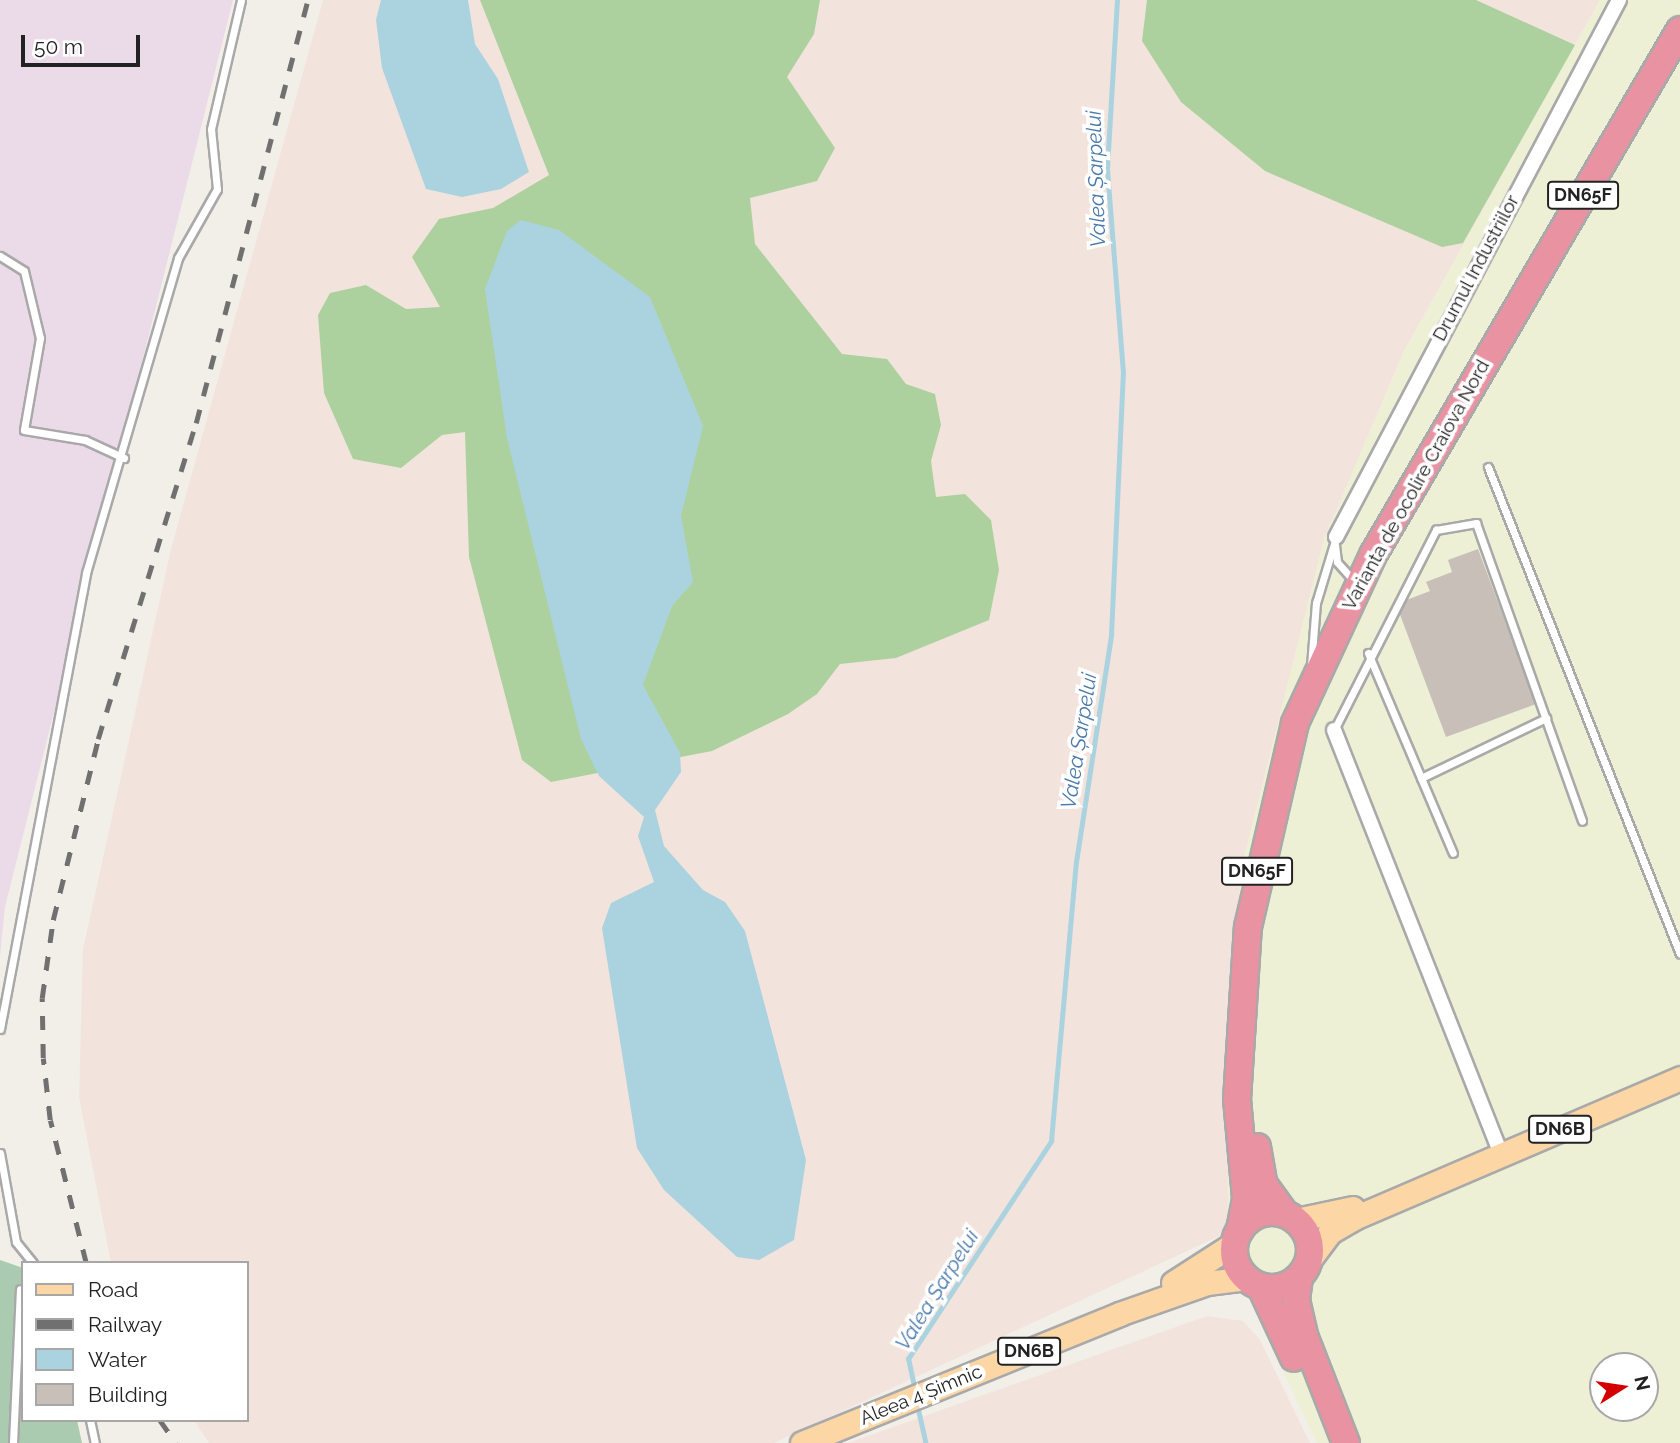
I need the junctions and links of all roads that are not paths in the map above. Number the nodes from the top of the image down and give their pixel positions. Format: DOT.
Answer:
graph roads {
  1 [pos="241,0"];
  2 [pos="1619,0"];
  3 [pos="1680,30"];
  4 [pos="0,256"];
  5 [pos="124,457"];
  6 [pos="1488,467"];
  7 [pos="1336,537"];
  8 [pos="1359,584"];
  9 [pos="1368,653"];
  10 [pos="1310,690"];
  11 [pos="1546,718"];
  12 [pos="1334,730"];
  13 [pos="1421,778"];
  14 [pos="1582,821"];
  15 [pos="1453,853"];
  16 [pos="1680,954"];
  17 [pos="0,1029"];
  18 [pos="1241,1059"];
  19 [pos="1680,1078"];
  20 [pos="0,1153"];
  21 [pos="1501,1153"];
  22 [pos="1439,1180"];
  23 [pos="1290,1217"];
  24 [pos="1237,1236"];
  25 [pos="31,1261"];
  26 [pos="1304,1269"];
  27 [pos="1254,1283"];
  28 [pos="20,1289"];
  29 [pos="1119,1314"];
  30 [pos="90,1422"];
  31 [pos="13,1443"];
  32 [pos="95,1443"];
  33 [pos="802,1443"];
  34 [pos="1330,1443"];
  35 [pos="1346,1443"];
  1 -- 5 [label="lane"];
  2 -- 7 [label="street, Drumul Industriilor"];
  3 -- 8 [label="highway, Varianta de ocolire Craiova Nord / DN65F"];
  4 -- 5 [label="lane"];
  5 -- 17 [label="lane"];
  6 -- 16 [label="lane"];
  7 -- 8 [label="lane"];
  7 -- 10 [label="lane, Drumul Industriilor"];
  8 -- 10 [label="highway, Varianta de ocolire Craiova Nord / DN65F"];
  9 -- 11 [label="lane"];
  9 -- 12 [label="lane"];
  9 -- 13 [label="lane"];
  10 -- 18 [label="highway, Varianta de ocolire Craiova Nord / DN65F"];
  11 -- 13 [label="lane"];
  11 -- 14 [label="lane"];
  12 -- 21 [label="street"];
  13 -- 15 [label="lane"];
  18 -- 23 [label="highway, Varianta de ocolire Craiova Nord / DN65F"];
  18 -- 24 [label="highway, Varianta de ocolire Craiova Nord / DN65F"];
  19 -- 21 [label="main road, DN6B"];
  20 -- 25 [label="lane"];
  21 -- 22 [label="main road, DN6B"];
  22 -- 23 [label="main road, DN6B"];
  22 -- 26 [label="main road, DN6B"];
  23 -- 24 [label="highway, DN6B"];
  23 -- 26 [label="highway"];
  24 -- 27 [label="highway"];
  24 -- 29 [label="main road, Aleea 4 Șimnic / DN6B"];
  26 -- 27 [label="highway, DN6B"];
  26 -- 35 [label="highway"];
  27 -- 29 [label="main road, Aleea 4 Șimnic / DN6B"];
  27 -- 34 [label="highway"];
  28 -- 31 [label="lane"];
  29 -- 33 [label="main road, Aleea 4 Șimnic / DN6B"];
  30 -- 32 [label="lane"];
}
